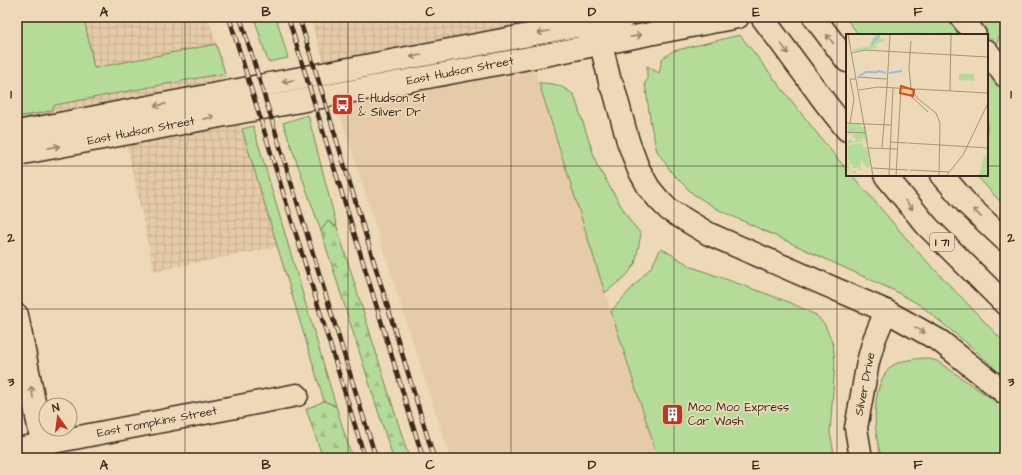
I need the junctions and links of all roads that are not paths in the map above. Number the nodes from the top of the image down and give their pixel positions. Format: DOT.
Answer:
graph roads {
  1 [pos="738,17"];
  2 [pos="762,17"];
  3 [pos="814,17"];
  4 [pos="961,17"];
  5 [pos="614,18"];
  6 [pos="581,21"];
  7 [pos="974,34"];
  8 [pos="601,44"];
  9 [pos="988,52"];
  10 [pos="846,60"];
  11 [pos="1005,76"];
  12 [pos="846,129"];
  13 [pos="17,132"];
  14 [pos="17,148"];
  15 [pos="885,176"];
  16 [pos="943,176"];
  17 [pos="1005,240"];
  18 [pos="1005,304"];
  19 [pos="886,311"];
  20 [pos="17,314"];
  21 [pos="1005,393"];
  22 [pos="297,395"];
  23 [pos="17,449"];
  24 [pos="44,451"];
  25 [pos="861,458"];
  8 -- 1 [label="main road, East Hudson Street, one-way"];
  2 -- 12 [label="main road, one-way"];
  10 -- 3 [label="main road, one-way"];
  4 -- 7 [label="main road"];
  5 -- 6 [label="main road, East Hudson Street"];
  5 -- 8 [label="main road"];
  6 -- 8 [label="main road"];
  6 -- 13 [label="main road, East Hudson Street, one-way"];
  14 -- 8 [label="main road, East Hudson Street, one-way"];
  8 -- 19 [label="main road"];
  9 -- 11 [label="main road"];
  15 -- 18 [label="main road, I 71, one-way"];
  17 -- 16 [label="main road, one-way"];
  19 -- 21 [label="main road, one-way"];
  19 -- 25 [label="main road, Silver Drive"];
  24 -- 20 [label="main road, one-way"];
  22 -- 24 [label="main road, East Tompkins Street"];
  23 -- 24 [label="main road, East Tompkins Street"];
}
